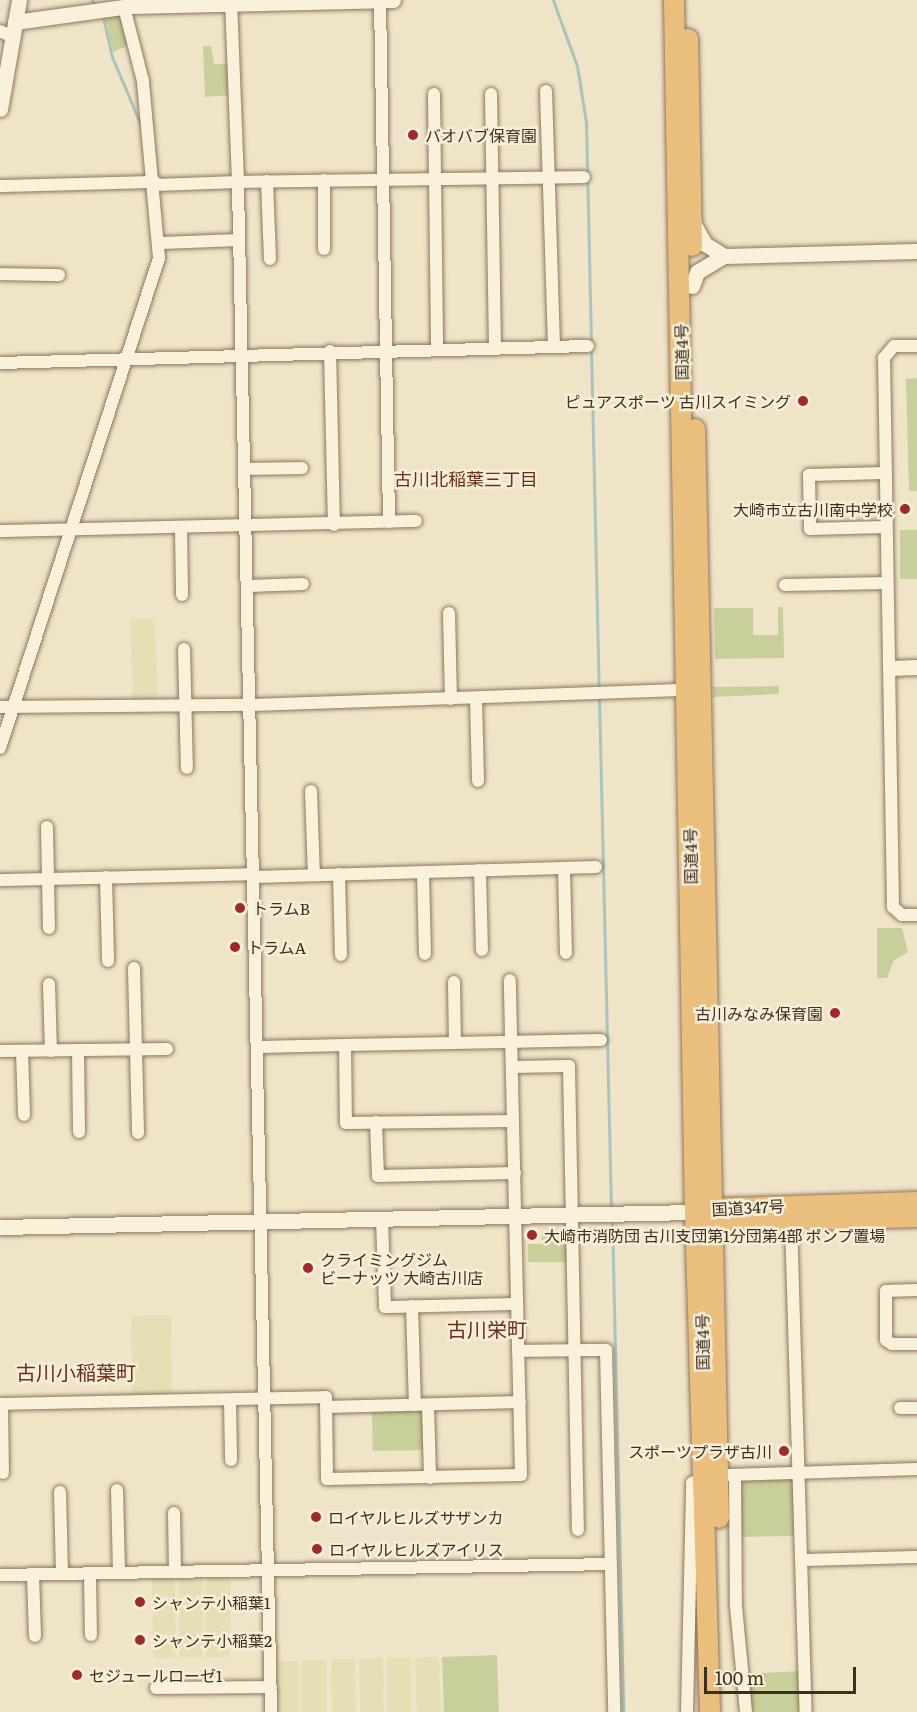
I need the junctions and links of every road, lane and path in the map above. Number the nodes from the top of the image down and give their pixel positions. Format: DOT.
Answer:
graph roads {
  1 [pos="19,0"];
  2 [pos="380,0"];
  3 [pos="393,0"];
  4 [pos="674,0"];
  5 [pos="687,0"];
  6 [pos="233,1"];
  7 [pos="124,7"];
  8 [pos="9,30"];
  9 [pos="546,91"];
  10 [pos="434,94"];
  11 [pos="491,94"];
  12 [pos="0,109"];
  13 [pos="584,177"];
  14 [pos="549,178"];
  15 [pos="493,179"];
  16 [pos="324,180"];
  17 [pos="383,180"];
  18 [pos="437,180"];
  19 [pos="267,181"];
  20 [pos="238,182"];
  21 [pos="155,183"];
  22 [pos="0,186"];
  23 [pos="692,221"];
  24 [pos="239,240"];
  25 [pos="161,243"];
  26 [pos="324,249"];
  27 [pos="917,251"];
  28 [pos="724,255"];
  29 [pos="270,259"];
  30 [pos="0,274"];
  31 [pos="59,275"];
  32 [pos="692,286"];
  33 [pos="588,346"];
  34 [pos="917,346"];
  35 [pos="554,347"];
  36 [pos="495,348"];
  37 [pos="437,349"];
  38 [pos="386,350"];
  39 [pos="330,351"];
  40 [pos="241,353"];
  41 [pos="128,357"];
  42 [pos="0,363"];
  43 [pos="302,468"];
  44 [pos="245,469"];
  45 [pos="884,473"];
  46 [pos="416,521"];
  47 [pos="389,522"];
  48 [pos="334,525"];
  49 [pos="248,527"];
  50 [pos="885,527"];
  51 [pos="181,529"];
  52 [pos="0,531"];
  53 [pos="71,532"];
  54 [pos="887,583"];
  55 [pos="303,584"];
  56 [pos="785,585"];
  57 [pos="248,586"];
  58 [pos="182,595"];
  59 [pos="449,613"];
  60 [pos="184,649"];
  61 [pos="917,667"];
  62 [pos="890,668"];
  63 [pos="687,690"];
  64 [pos="476,698"];
  65 [pos="451,699"];
  66 [pos="185,705"];
  67 [pos="252,705"];
  68 [pos="0,707"];
  69 [pos="15,707"];
  70 [pos="0,748"];
  71 [pos="187,768"];
  72 [pos="478,782"];
  73 [pos="310,791"];
  74 [pos="47,826"];
  75 [pos="596,867"];
  76 [pos="564,868"];
  77 [pos="480,870"];
  78 [pos="423,873"];
  79 [pos="339,874"];
  80 [pos="255,875"];
  81 [pos="314,875"];
  82 [pos="106,878"];
  83 [pos="48,879"];
  84 [pos="0,880"];
  85 [pos="917,915"];
  86 [pos="49,928"];
  87 [pos="482,950"];
  88 [pos="566,953"];
  89 [pos="425,954"];
  90 [pos="341,955"];
  91 [pos="108,961"];
  92 [pos="134,968"];
  93 [pos="510,980"];
  94 [pos="454,982"];
  95 [pos="49,984"];
  96 [pos="601,1040"];
  97 [pos="512,1041"];
  98 [pos="455,1042"];
  99 [pos="345,1045"];
  100 [pos="260,1047"];
  101 [pos="136,1049"];
  102 [pos="167,1049"];
  103 [pos="78,1050"];
  104 [pos="0,1051"];
  105 [pos="22,1051"];
  106 [pos="51,1051"];
  107 [pos="512,1067"];
  108 [pos="24,1115"];
  109 [pos="513,1121"];
  110 [pos="376,1122"];
  111 [pos="79,1132"];
  112 [pos="138,1133"];
  113 [pos="514,1173"];
  114 [pos="917,1202"];
  115 [pos="695,1212"];
  116 [pos="715,1214"];
  117 [pos="574,1215"];
  118 [pos="516,1216"];
  119 [pos="917,1218"];
  120 [pos="382,1219"];
  121 [pos="791,1221"];
  122 [pos="261,1222"];
  123 [pos="0,1227"];
  124 [pos="917,1290"];
  125 [pos="518,1304"];
  126 [pos="412,1306"];
  127 [pos="917,1344"];
  128 [pos="578,1350"];
  129 [pos="519,1351"];
  130 [pos="265,1398"];
  131 [pos="230,1400"];
  132 [pos="520,1402"];
  133 [pos="1,1404"];
  134 [pos="422,1405"];
  135 [pos="326,1407"];
  136 [pos="900,1408"];
  137 [pos="917,1408"];
  138 [pos="231,1460"];
  139 [pos="917,1469"];
  140 [pos="3,1473"];
  141 [pos="799,1473"];
  142 [pos="719,1476"];
  143 [pos="430,1478"];
  144 [pos="117,1490"];
  145 [pos="60,1492"];
  146 [pos="174,1512"];
  147 [pos="578,1530"];
  148 [pos="917,1557"];
  149 [pos="802,1560"];
  150 [pos="609,1564"];
  151 [pos="267,1571"];
  152 [pos="176,1572"];
  153 [pos="119,1573"];
  154 [pos="63,1574"];
  155 [pos="90,1574"];
  156 [pos="0,1575"];
  157 [pos="33,1575"];
  158 [pos="91,1635"];
  159 [pos="35,1636"];
  160 [pos="271,1686"];
  161 [pos="156,1688"];
  162 [pos="271,1712"];
  163 [pos="614,1712"];
  164 [pos="687,1712"];
  165 [pos="710,1712"];
  166 [pos="722,1712"];
  167 [pos="746,1712"];
  168 [pos="806,1712"];
  1 -- 8 [label="street"];
  2 -- 3 [label="street"];
  2 -- 6 [label="street"];
  2 -- 17 [label="street"];
  4 -- 63 [label="highway, 国道4号"];
  5 -- 23 [label="highway, 国道4号"];
  6 -- 7 [label="street"];
  6 -- 20 [label="street"];
  7 -- 8 [label="street"];
  7 -- 21 [label="street"];
  8 -- 12 [label="street"];
  9 -- 14 [label="street"];
  10 -- 18 [label="street"];
  11 -- 15 [label="street"];
  13 -- 14 [label="street"];
  14 -- 15 [label="street"];
  14 -- 35 [label="street"];
  15 -- 18 [label="street"];
  15 -- 36 [label="street"];
  16 -- 17 [label="street"];
  16 -- 19 [label="street"];
  16 -- 26 [label="street"];
  17 -- 18 [label="street"];
  17 -- 38 [label="street"];
  18 -- 37 [label="street"];
  19 -- 20 [label="street"];
  19 -- 29 [label="street"];
  20 -- 21 [label="street"];
  20 -- 24 [label="street"];
  21 -- 22 [label="street"];
  21 -- 25 [label="street"];
  23 -- 28 [label="street"];
  23 -- 32 [label="highway, 国道4号"];
  24 -- 25 [label="street"];
  24 -- 40 [label="street"];
  25 -- 41 [label="street"];
  27 -- 28 [label="street"];
  28 -- 32 [label="street"];
  30 -- 31 [label="street"];
  32 -- 116 [label="highway, 国道4号"];
  33 -- 35 [label="street"];
  34 -- 45 [label="street"];
  35 -- 36 [label="street"];
  36 -- 37 [label="street"];
  37 -- 38 [label="street"];
  38 -- 39 [label="street"];
  38 -- 47 [label="street"];
  39 -- 40 [label="street"];
  39 -- 48 [label="street"];
  40 -- 41 [label="street"];
  40 -- 44 [label="street"];
  41 -- 42 [label="street"];
  41 -- 53 [label="street"];
  43 -- 44 [label="street"];
  44 -- 49 [label="street"];
  45 -- 50 [label="street"];
  45 -- 50 [label="street"];
  46 -- 47 [label="street"];
  47 -- 48 [label="street"];
  48 -- 49 [label="street"];
  49 -- 51 [label="street"];
  49 -- 57 [label="street"];
  50 -- 54 [label="street"];
  51 -- 53 [label="street"];
  51 -- 58 [label="street"];
  52 -- 53 [label="street"];
  53 -- 69 [label="street"];
  54 -- 56 [label="street"];
  54 -- 62 [label="street"];
  55 -- 57 [label="street"];
  57 -- 67 [label="street"];
  59 -- 65 [label="street"];
  60 -- 66 [label="street"];
  61 -- 62 [label="street"];
  62 -- 85 [label="street"];
  63 -- 64 [label="street"];
  63 -- 115 [label="highway, 国道4号"];
  64 -- 65 [label="street"];
  64 -- 72 [label="street"];
  65 -- 67 [label="street"];
  66 -- 67 [label="street"];
  66 -- 69 [label="street"];
  66 -- 71 [label="street"];
  67 -- 80 [label="street"];
  68 -- 69 [label="street"];
  69 -- 70 [label="street"];
  73 -- 81 [label="street"];
  74 -- 83 [label="street"];
  75 -- 76 [label="street"];
  76 -- 77 [label="street"];
  76 -- 88 [label="street"];
  77 -- 78 [label="street"];
  77 -- 87 [label="street"];
  78 -- 79 [label="street"];
  78 -- 89 [label="street"];
  79 -- 81 [label="street"];
  79 -- 90 [label="street"];
  80 -- 81 [label="street"];
  80 -- 82 [label="street"];
  80 -- 100 [label="street"];
  82 -- 83 [label="street"];
  82 -- 91 [label="street"];
  83 -- 84 [label="street"];
  83 -- 86 [label="street"];
  92 -- 101 [label="street"];
  93 -- 97 [label="street"];
  94 -- 98 [label="street"];
  95 -- 106 [label="street"];
  96 -- 97 [label="street"];
  97 -- 98 [label="street"];
  97 -- 107 [label="street"];
  98 -- 99 [label="street"];
  99 -- 100 [label="street"];
  99 -- 110 [label="street"];
  100 -- 122 [label="street"];
  101 -- 102 [label="street"];
  101 -- 103 [label="street"];
  101 -- 112 [label="street"];
  103 -- 106 [label="street"];
  103 -- 111 [label="street"];
  104 -- 105 [label="street"];
  105 -- 106 [label="street"];
  105 -- 108 [label="street"];
  107 -- 109 [label="street"];
  107 -- 117 [label="street"];
  109 -- 110 [label="street"];
  109 -- 113 [label="street"];
  110 -- 113 [label="street"];
  113 -- 118 [label="street"];
  114 -- 116 [label="highway, 国道347号"];
  115 -- 116 [label="highway, 国道347号"];
  115 -- 117 [label="street"];
  115 -- 142 [label="highway, 国道4号"];
  116 -- 121 [label="highway, 国道347号"];
  116 -- 142 [label="highway, 国道4号"];
  117 -- 118 [label="street"];
  117 -- 128 [label="street"];
  118 -- 120 [label="street"];
  118 -- 125 [label="street"];
  119 -- 121 [label="highway, 国道347号"];
  120 -- 122 [label="street"];
  120 -- 126 [label="street"];
  121 -- 141 [label="street"];
  122 -- 123 [label="street"];
  122 -- 130 [label="street"];
  124 -- 127 [label="street"];
  125 -- 126 [label="street"];
  125 -- 129 [label="street"];
  126 -- 134 [label="street"];
  128 -- 129 [label="street"];
  128 -- 147 [label="street"];
  128 -- 150 [label="street"];
  129 -- 132 [label="street"];
  130 -- 131 [label="street"];
  130 -- 135 [label="street"];
  130 -- 151 [label="street"];
  131 -- 133 [label="street"];
  131 -- 138 [label="street"];
  132 -- 134 [label="street"];
  132 -- 143 [label="street"];
  133 -- 140 [label="street"];
  134 -- 135 [label="street"];
  134 -- 143 [label="street"];
  135 -- 143 [label="street"];
  136 -- 137 [label="street"];
  139 -- 141 [label="street"];
  141 -- 142 [label="street"];
  141 -- 149 [label="street"];
  142 -- 164 [label="street"];
  142 -- 165 [label="highway, 国道4号"];
  142 -- 166 [label="highway, 国道4号"];
  142 -- 167 [label="street"];
  144 -- 153 [label="street"];
  145 -- 154 [label="street"];
  146 -- 152 [label="street"];
  148 -- 149 [label="street"];
  149 -- 168 [label="street"];
  150 -- 151 [label="street"];
  150 -- 163 [label="street"];
  151 -- 152 [label="street"];
  151 -- 160 [label="street"];
  152 -- 153 [label="street"];
  153 -- 155 [label="street"];
  154 -- 155 [label="street"];
  154 -- 157 [label="street"];
  155 -- 158 [label="street"];
  156 -- 157 [label="street"];
  157 -- 159 [label="street"];
  160 -- 161 [label="street"];
  160 -- 162 [label="street"];
}
